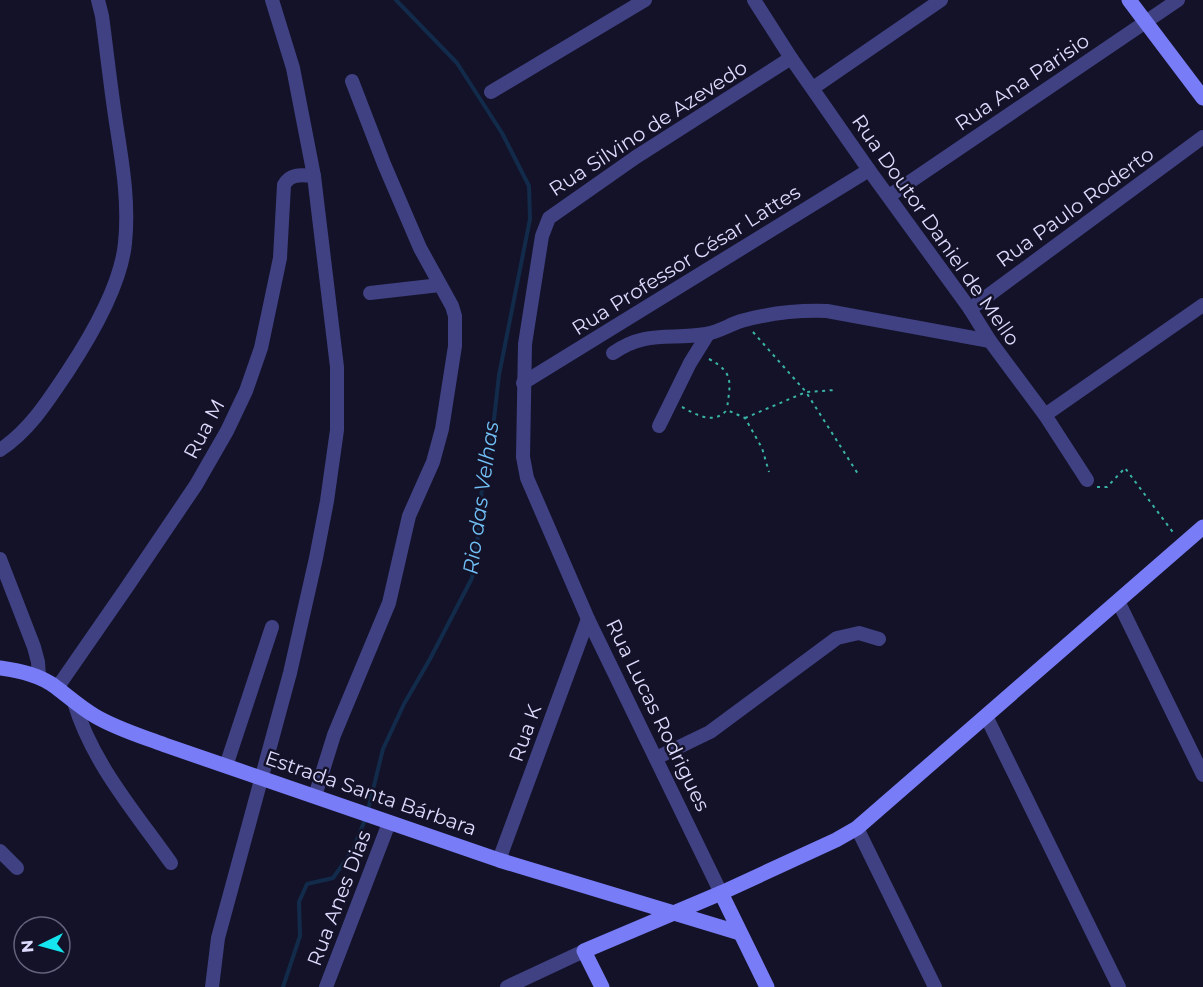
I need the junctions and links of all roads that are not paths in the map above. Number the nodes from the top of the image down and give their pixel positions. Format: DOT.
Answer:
graph roads {
  1 [pos="98,0"];
  2 [pos="272,0"];
  3 [pos="645,0"];
  4 [pos="754,0"];
  5 [pos="941,0"];
  6 [pos="1129,0"];
  7 [pos="1178,0"];
  8 [pos="1145,21"];
  9 [pos="791,58"];
  10 [pos="352,81"];
  11 [pos="813,88"];
  12 [pos="491,92"];
  13 [pos="1203,98"];
  14 [pos="1203,137"];
  15 [pos="869,170"];
  16 [pos="314,176"];
  17 [pos="889,196"];
  18 [pos="440,285"];
  19 [pos="370,293"];
  20 [pos="1203,304"];
  21 [pos="970,309"];
  22 [pos="708,334"];
  23 [pos="990,341"];
  24 [pos="614,353"];
  25 [pos="523,383"];
  26 [pos="1045,415"];
  27 [pos="659,426"];
  28 [pos="0,450"];
  29 [pos="523,457"];
  30 [pos="1087,480"];
  31 [pos="1203,527"];
  32 [pos="0,559"];
  33 [pos="1118,601"];
  34 [pos="588,620"];
  35 [pos="272,627"];
  36 [pos="879,639"];
  37 [pos="0,668"];
  38 [pos="39,677"];
  39 [pos="57,688"];
  40 [pos="74,702"];
  41 [pos="986,716"];
  42 [pos="656,758"];
  43 [pos="226,766"];
  44 [pos="1203,774"];
  45 [pos="261,777"];
  46 [pos="315,796"];
  47 [pos="386,821"];
  48 [pos="857,828"];
  49 [pos="0,851"];
  50 [pos="499,860"];
  51 [pos="171,863"];
  52 [pos="17,868"];
  53 [pos="720,893"];
  54 [pos="671,913"];
  55 [pos="740,933"];
  56 [pos="584,951"];
  57 [pos="212,987"];
  58 [pos="326,987"];
  59 [pos="507,987"];
  60 [pos="602,987"];
  61 [pos="767,987"];
  62 [pos="934,987"];
  63 [pos="1119,987"];
  1 -- 28 [label="street"];
  2 -- 16 [label="street"];
  3 -- 12 [label="street"];
  4 -- 9 [label="street, Rua Doutor Daniel de Mello"];
  5 -- 11 [label="street"];
  6 -- 8 [label="street"];
  7 -- 8 [label="street, Rua Ana Parisio"];
  8 -- 13 [label="street"];
  8 -- 17 [label="street, Rua Ana Parisio"];
  9 -- 11 [label="street, Rua Doutor Daniel de Mello"];
  9 -- 25 [label="street, Rua Silvino de Azevedo"];
  10 -- 18 [label="street"];
  11 -- 15 [label="street, Rua Doutor Daniel de Mello"];
  14 -- 21 [label="street, Rua Paulo Roderto"];
  15 -- 17 [label="street, Rua Doutor Daniel de Mello"];
  15 -- 25 [label="street, Rua Professor César Lattes"];
  16 -- 39 [label="street, Rua M"];
  16 -- 45 [label="street"];
  17 -- 21 [label="street, Rua Doutor Daniel de Mello"];
  18 -- 19 [label="street"];
  18 -- 46 [label="street"];
  20 -- 26 [label="street"];
  21 -- 23 [label="street, Rua Doutor Daniel de Mello"];
  22 -- 23 [label="street"];
  22 -- 24 [label="street"];
  22 -- 27 [label="street"];
  23 -- 26 [label="street, Rua Doutor Daniel de Mello"];
  25 -- 29 [label="street, Rua Silvino de Azevedo"];
  26 -- 30 [label="street, Rua Doutor Daniel de Mello"];
  29 -- 34 [label="street, Rua Lucas Rodrigues"];
  31 -- 33 [label="street"];
  32 -- 38 [label="street"];
  33 -- 41 [label="street"];
  33 -- 44 [label="street"];
  34 -- 42 [label="street, Rua Lucas Rodrigues"];
  34 -- 50 [label="street, Rua K"];
  35 -- 43 [label="street"];
  36 -- 42 [label="street"];
  37 -- 38 [label="street, Estrada Santa Bárbara"];
  38 -- 39 [label="street, Estrada Santa Bárbara"];
  39 -- 40 [label="street, Estrada Santa Bárbara"];
  40 -- 43 [label="street, Estrada Santa Bárbara"];
  40 -- 51 [label="street"];
  41 -- 48 [label="street"];
  41 -- 63 [label="street"];
  42 -- 53 [label="street, Rua Lucas Rodrigues"];
  43 -- 45 [label="street, Estrada Santa Bárbara"];
  45 -- 46 [label="street, Estrada Santa Bárbara"];
  45 -- 57 [label="street"];
  46 -- 47 [label="street, Estrada Santa Bárbara"];
  47 -- 50 [label="street, Estrada Santa Bárbara"];
  47 -- 58 [label="street, Rua Anes Dias"];
  48 -- 53 [label="street"];
  48 -- 62 [label="street"];
  49 -- 52 [label="street"];
  50 -- 54 [label="street, Estrada Santa Bárbara"];
  53 -- 54 [label="street"];
  53 -- 55 [label="street, Rua Lucas Rodrigues"];
  54 -- 55 [label="street, Estrada Santa Bárbara"];
  54 -- 56 [label="street"];
  55 -- 61 [label="street, Rua Lucas Rodrigues"];
  56 -- 59 [label="street"];
  56 -- 60 [label="street"];
}
